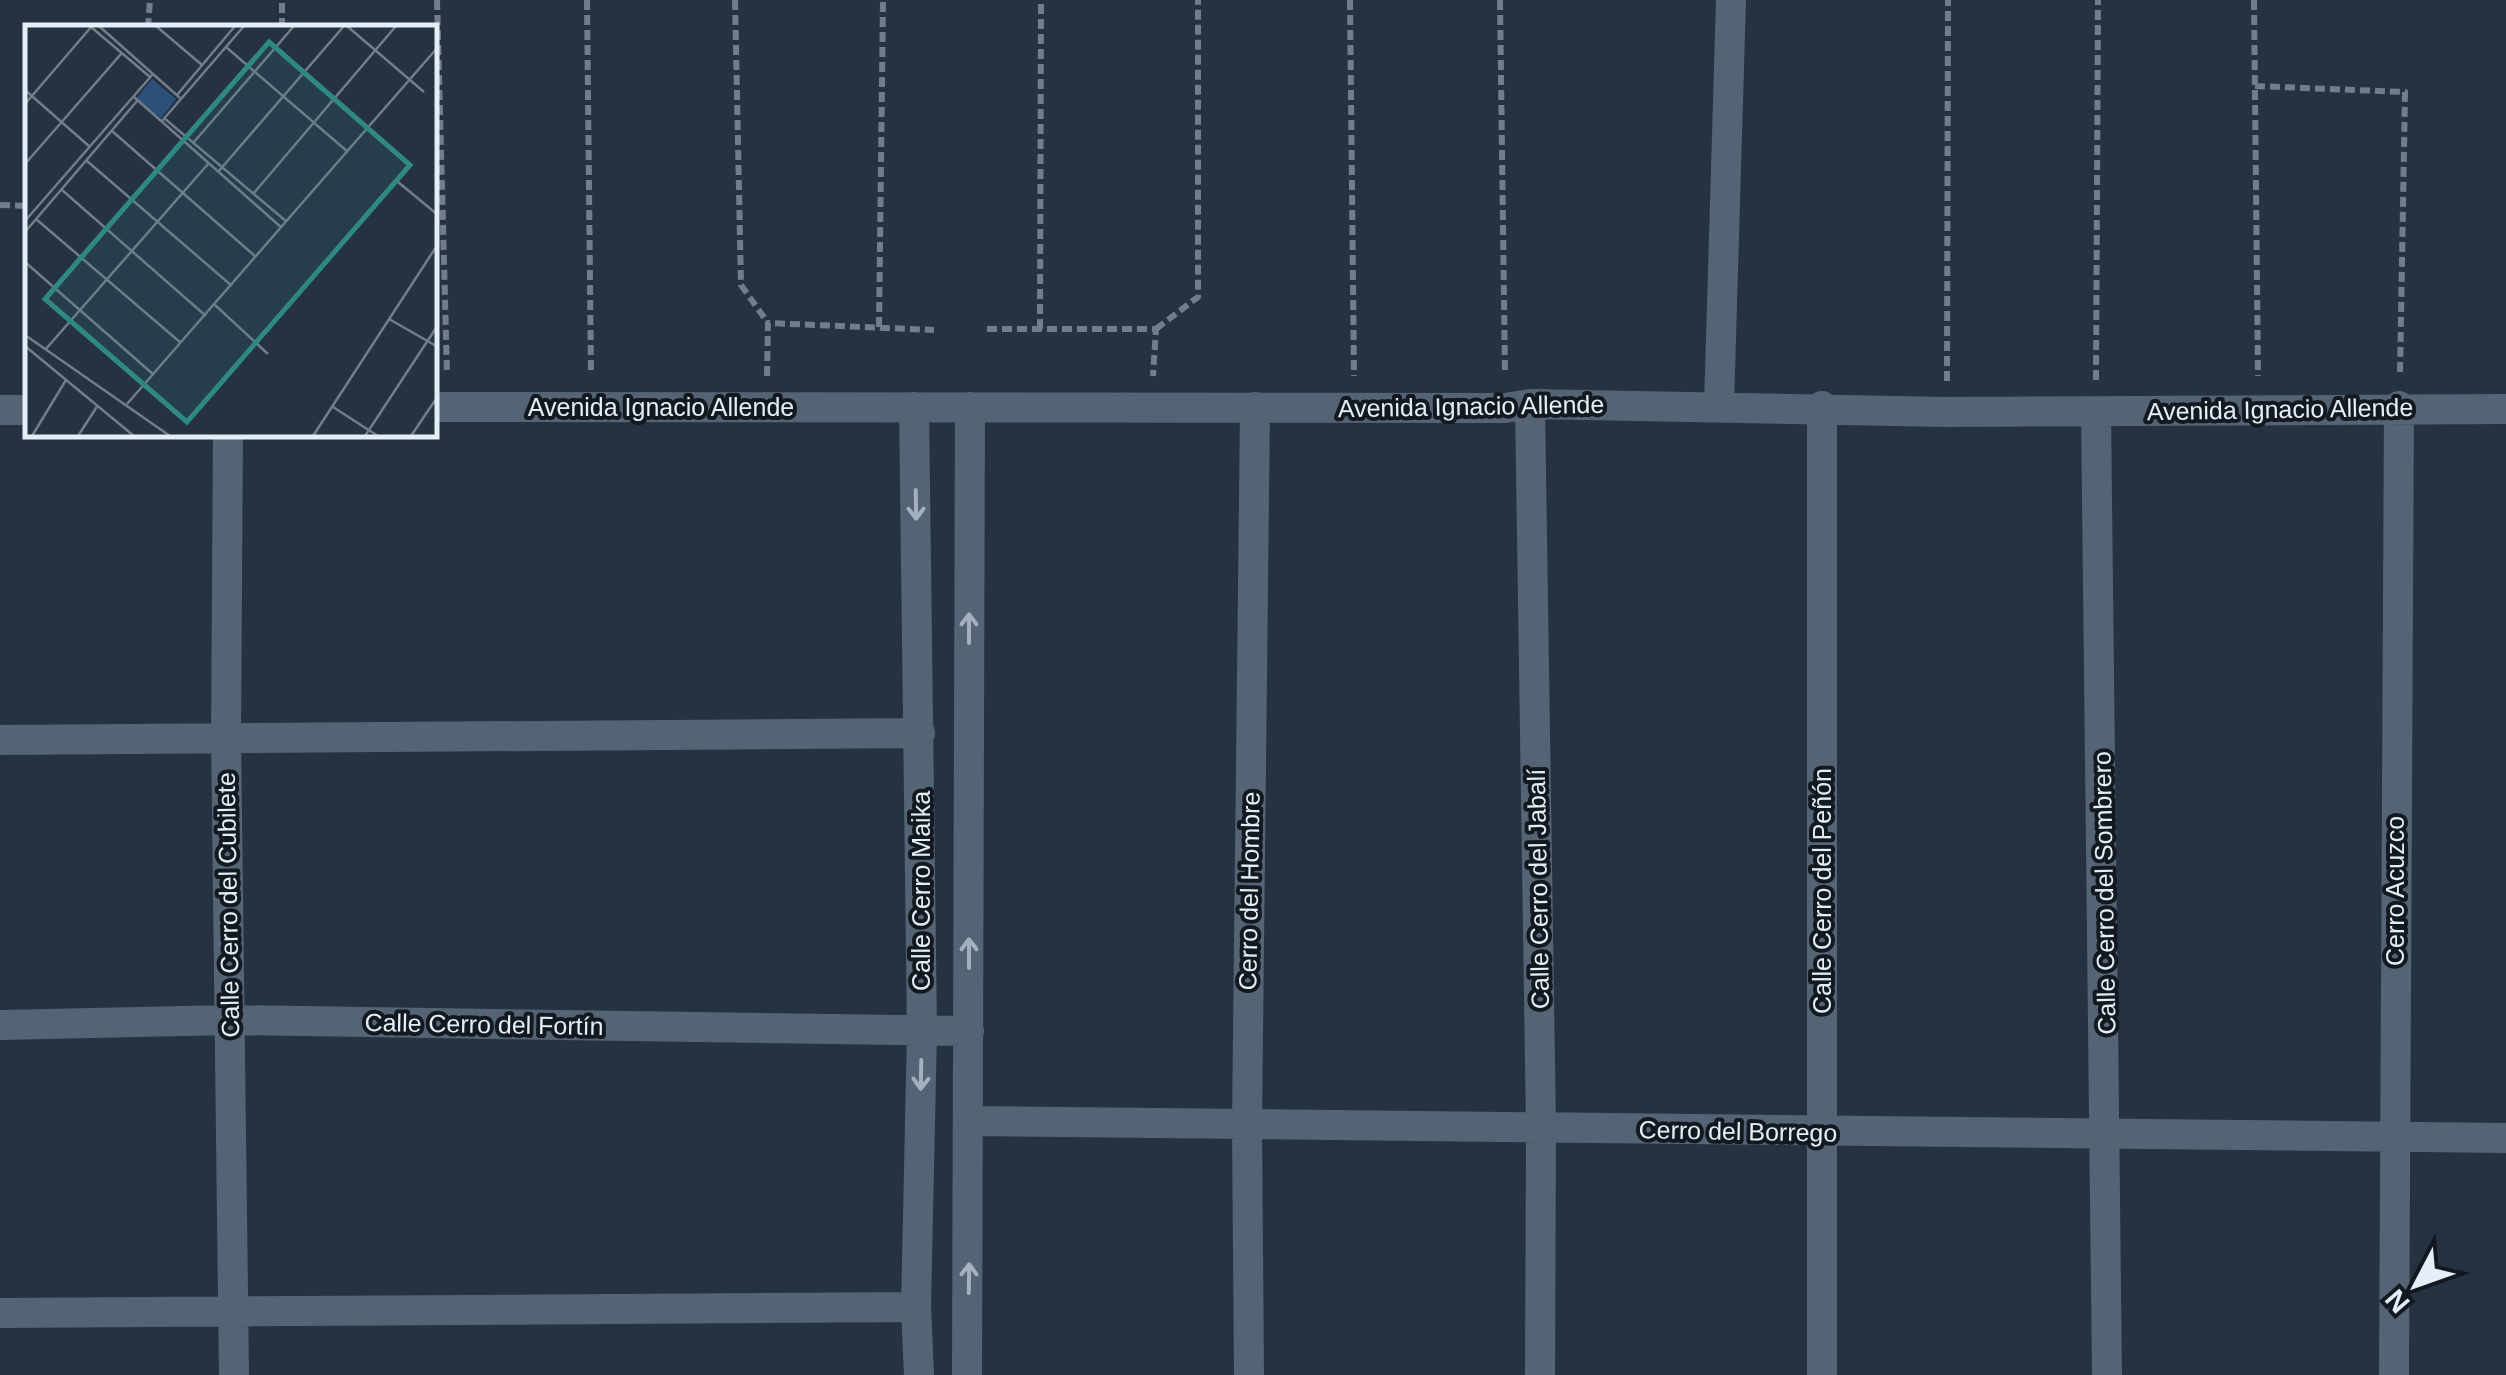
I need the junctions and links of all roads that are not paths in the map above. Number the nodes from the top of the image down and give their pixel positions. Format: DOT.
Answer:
graph roads {
  1 [pos="1730,0"];
  2 [pos="1518,406"];
  3 [pos="1719,406"];
  4 [pos="1822,406"];
  5 [pos="2399,406"];
  6 [pos="442,407"];
  7 [pos="914,407"];
  8 [pos="970,407"];
  9 [pos="1255,408"];
  10 [pos="2506,409"];
  11 [pos="2096,412"];
  12 [pos="228,438"];
  13 [pos="920,732"];
  14 [pos="226,736"];
  15 [pos="0,740"];
  16 [pos="230,1020"];
  17 [pos="0,1026"];
  18 [pos="922,1030"];
  19 [pos="969,1031"];
  20 [pos="970,1121"];
  21 [pos="1247,1124"];
  22 [pos="1541,1128"];
  23 [pos="1823,1132"];
  24 [pos="2107,1132"];
  25 [pos="2393,1138"];
  26 [pos="2506,1138"];
  27 [pos="916,1307"];
  28 [pos="233,1310"];
  29 [pos="0,1313"];
  30 [pos="234,1375"];
  31 [pos="920,1375"];
  32 [pos="967,1375"];
  33 [pos="1249,1375"];
  34 [pos="1540,1375"];
  35 [pos="1822,1375"];
  36 [pos="2107,1375"];
  37 [pos="2394,1375"];
  1 -- 3 [label="street"];
  2 -- 3 [label="street, Avenida Ignacio Allende"];
  2 -- 9 [label="street, Avenida Ignacio Allende"];
  2 -- 22 [label="street, Calle Cerro del Jabalí"];
  3 -- 4 [label="street, Avenida Ignacio Allende"];
  4 -- 11 [label="street, Avenida Ignacio Allende"];
  4 -- 23 [label="street, Calle Cerro del Peñón"];
  5 -- 10 [label="street, Avenida Ignacio Allende"];
  5 -- 11 [label="street, Avenida Ignacio Allende"];
  5 -- 25 [label="street, Cerro Acuzco"];
  6 -- 7 [label="street, Avenida Ignacio Allende"];
  7 -- 8 [label="street, Avenida Ignacio Allende"];
  7 -- 13 [label="street, Calle Cerro Maika, one-way"];
  8 -- 9 [label="street, Avenida Ignacio Allende"];
  19 -- 8 [label="street, Calle Cerro Maika, one-way"];
  9 -- 21 [label="street, Cerro del Hombre"];
  11 -- 24 [label="street, Calle Cerro del Sombrero"];
  12 -- 14 [label="street, Calle Cerro del Cubilete"];
  13 -- 14 [label="street"];
  13 -- 18 [label="street, Calle Cerro Maika"];
  14 -- 15 [label="street"];
  14 -- 16 [label="street, Calle Cerro del Cubilete"];
  16 -- 17 [label="street, Calle Cerro del Fortín"];
  16 -- 18 [label="street, Calle Cerro del Fortín"];
  16 -- 28 [label="street, Calle Cerro del Cubilete"];
  18 -- 19 [label="street, Calle Cerro del Fortín"];
  18 -- 27 [label="street, Calle Cerro Maika, one-way"];
  19 -- 20 [label="street, Calle Cerro Maika"];
  20 -- 21 [label="street, Cerro del Borrego"];
  32 -- 20 [label="street, Calle Cerro Maika, one-way"];
  21 -- 22 [label="street, Cerro del Borrego"];
  21 -- 33 [label="street, Cerro del Hombre"];
  22 -- 23 [label="street, Cerro del Borrego"];
  22 -- 34 [label="street, Calle Cerro del Jabalí"];
  23 -- 24 [label="street, Cerro del Borrego"];
  23 -- 35 [label="street, Calle Cerro del Peñón"];
  24 -- 25 [label="street, Cerro del Borrego"];
  24 -- 36 [label="street, Calle Cerro del Sombrero"];
  25 -- 26 [label="street, Cerro del Borrego"];
  25 -- 37 [label="street, Cerro Acuzco"];
  27 -- 28 [label="street"];
  27 -- 31 [label="street, Calle Cerro Maika"];
  28 -- 29 [label="street"];
  28 -- 30 [label="street, Calle Cerro del Cubilete"];
}
